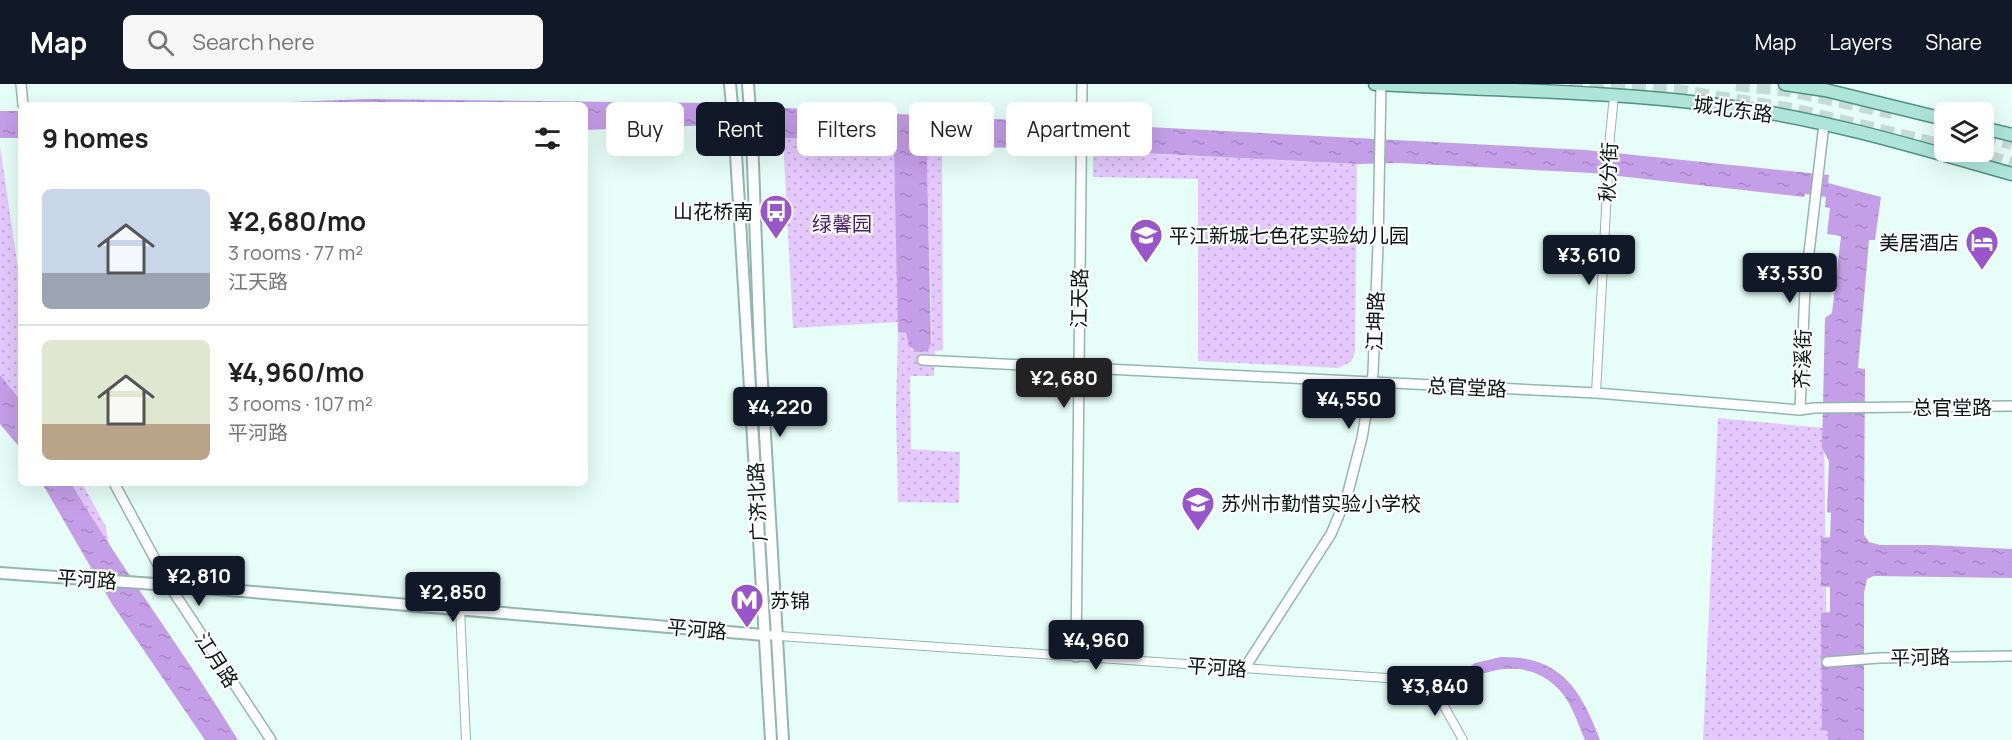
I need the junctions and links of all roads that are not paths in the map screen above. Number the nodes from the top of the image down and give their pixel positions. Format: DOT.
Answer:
graph roads {
  1 [pos="21,84"];
  2 [pos="748,84"];
  3 [pos="1082,84"];
  4 [pos="1375,84"];
  5 [pos="1381,84"];
  6 [pos="1785,84"];
  7 [pos="1825,87"];
  8 [pos="730,88"];
  9 [pos="1614,95"];
  10 [pos="23,102"];
  11 [pos="1934,116"];
  12 [pos="1824,124"];
  13 [pos="1994,131"];
  14 [pos="2012,135"];
  15 [pos="2012,174"];
  16 [pos="922,360"];
  17 [pos="1078,367"];
  18 [pos="1371,383"];
  19 [pos="1596,393"];
  20 [pos="2012,406"];
  21 [pos="1800,410"];
  22 [pos="116,486"];
  23 [pos="0,573"];
  24 [pos="168,585"];
  25 [pos="460,609"];
  26 [pos="765,635"];
  27 [pos="777,636"];
  28 [pos="2012,656"];
  29 [pos="1076,657"];
  30 [pos="1827,662"];
  31 [pos="1244,669"];
  32 [pos="271,740"];
  33 [pos="466,740"];
  34 [pos="771,740"];
  35 [pos="783,740"];
  36 [pos="1463,740"];
  1 -- 10 [label="street"];
  2 -- 27 [label="main road, 广济北路"];
  3 -- 17 [label="street, 江天路"];
  4 -- 5 [label="main road, 城北东路"];
  5 -- 9 [label="main road, 城北东路"];
  5 -- 18 [label="street, 江坤路"];
  6 -- 7 [label="main road, 城北东路"];
  7 -- 11 [label="main road, 城北东路"];
  8 -- 26 [label="main road, 广济北路"];
  9 -- 12 [label="main road, 城北东路"];
  9 -- 19 [label="street, 秋分街"];
  12 -- 15 [label="main road, 城北东路"];
  12 -- 21 [label="street, 齐溪街"];
  13 -- 14 [label="main road"];
  16 -- 17 [label="street, 总官堂路"];
  17 -- 18 [label="street, 总官堂路"];
  17 -- 29 [label="street, 江天路"];
  18 -- 19 [label="street, 总官堂路"];
  18 -- 31 [label="street, 江坤路"];
  19 -- 21 [label="street, 总官堂路"];
  20 -- 21 [label="street, 总官堂路"];
  22 -- 24 [label="street, 江月路"];
  23 -- 24 [label="main road, 平河路"];
  24 -- 25 [label="main road, 平河路"];
  24 -- 32 [label="street, 江月路"];
  25 -- 26 [label="main road, 平河路"];
  25 -- 33 [label="street"];
  26 -- 27 [label="street, 平河路"];
  26 -- 34 [label="main road, 广济北路"];
  27 -- 29 [label="street, 平河路"];
  27 -- 35 [label="main road, 广济北路"];
  28 -- 30 [label="street, 平河路"];
  29 -- 31 [label="street, 平河路"];
  31 -- 36 [label="street, 平河路"];
}
